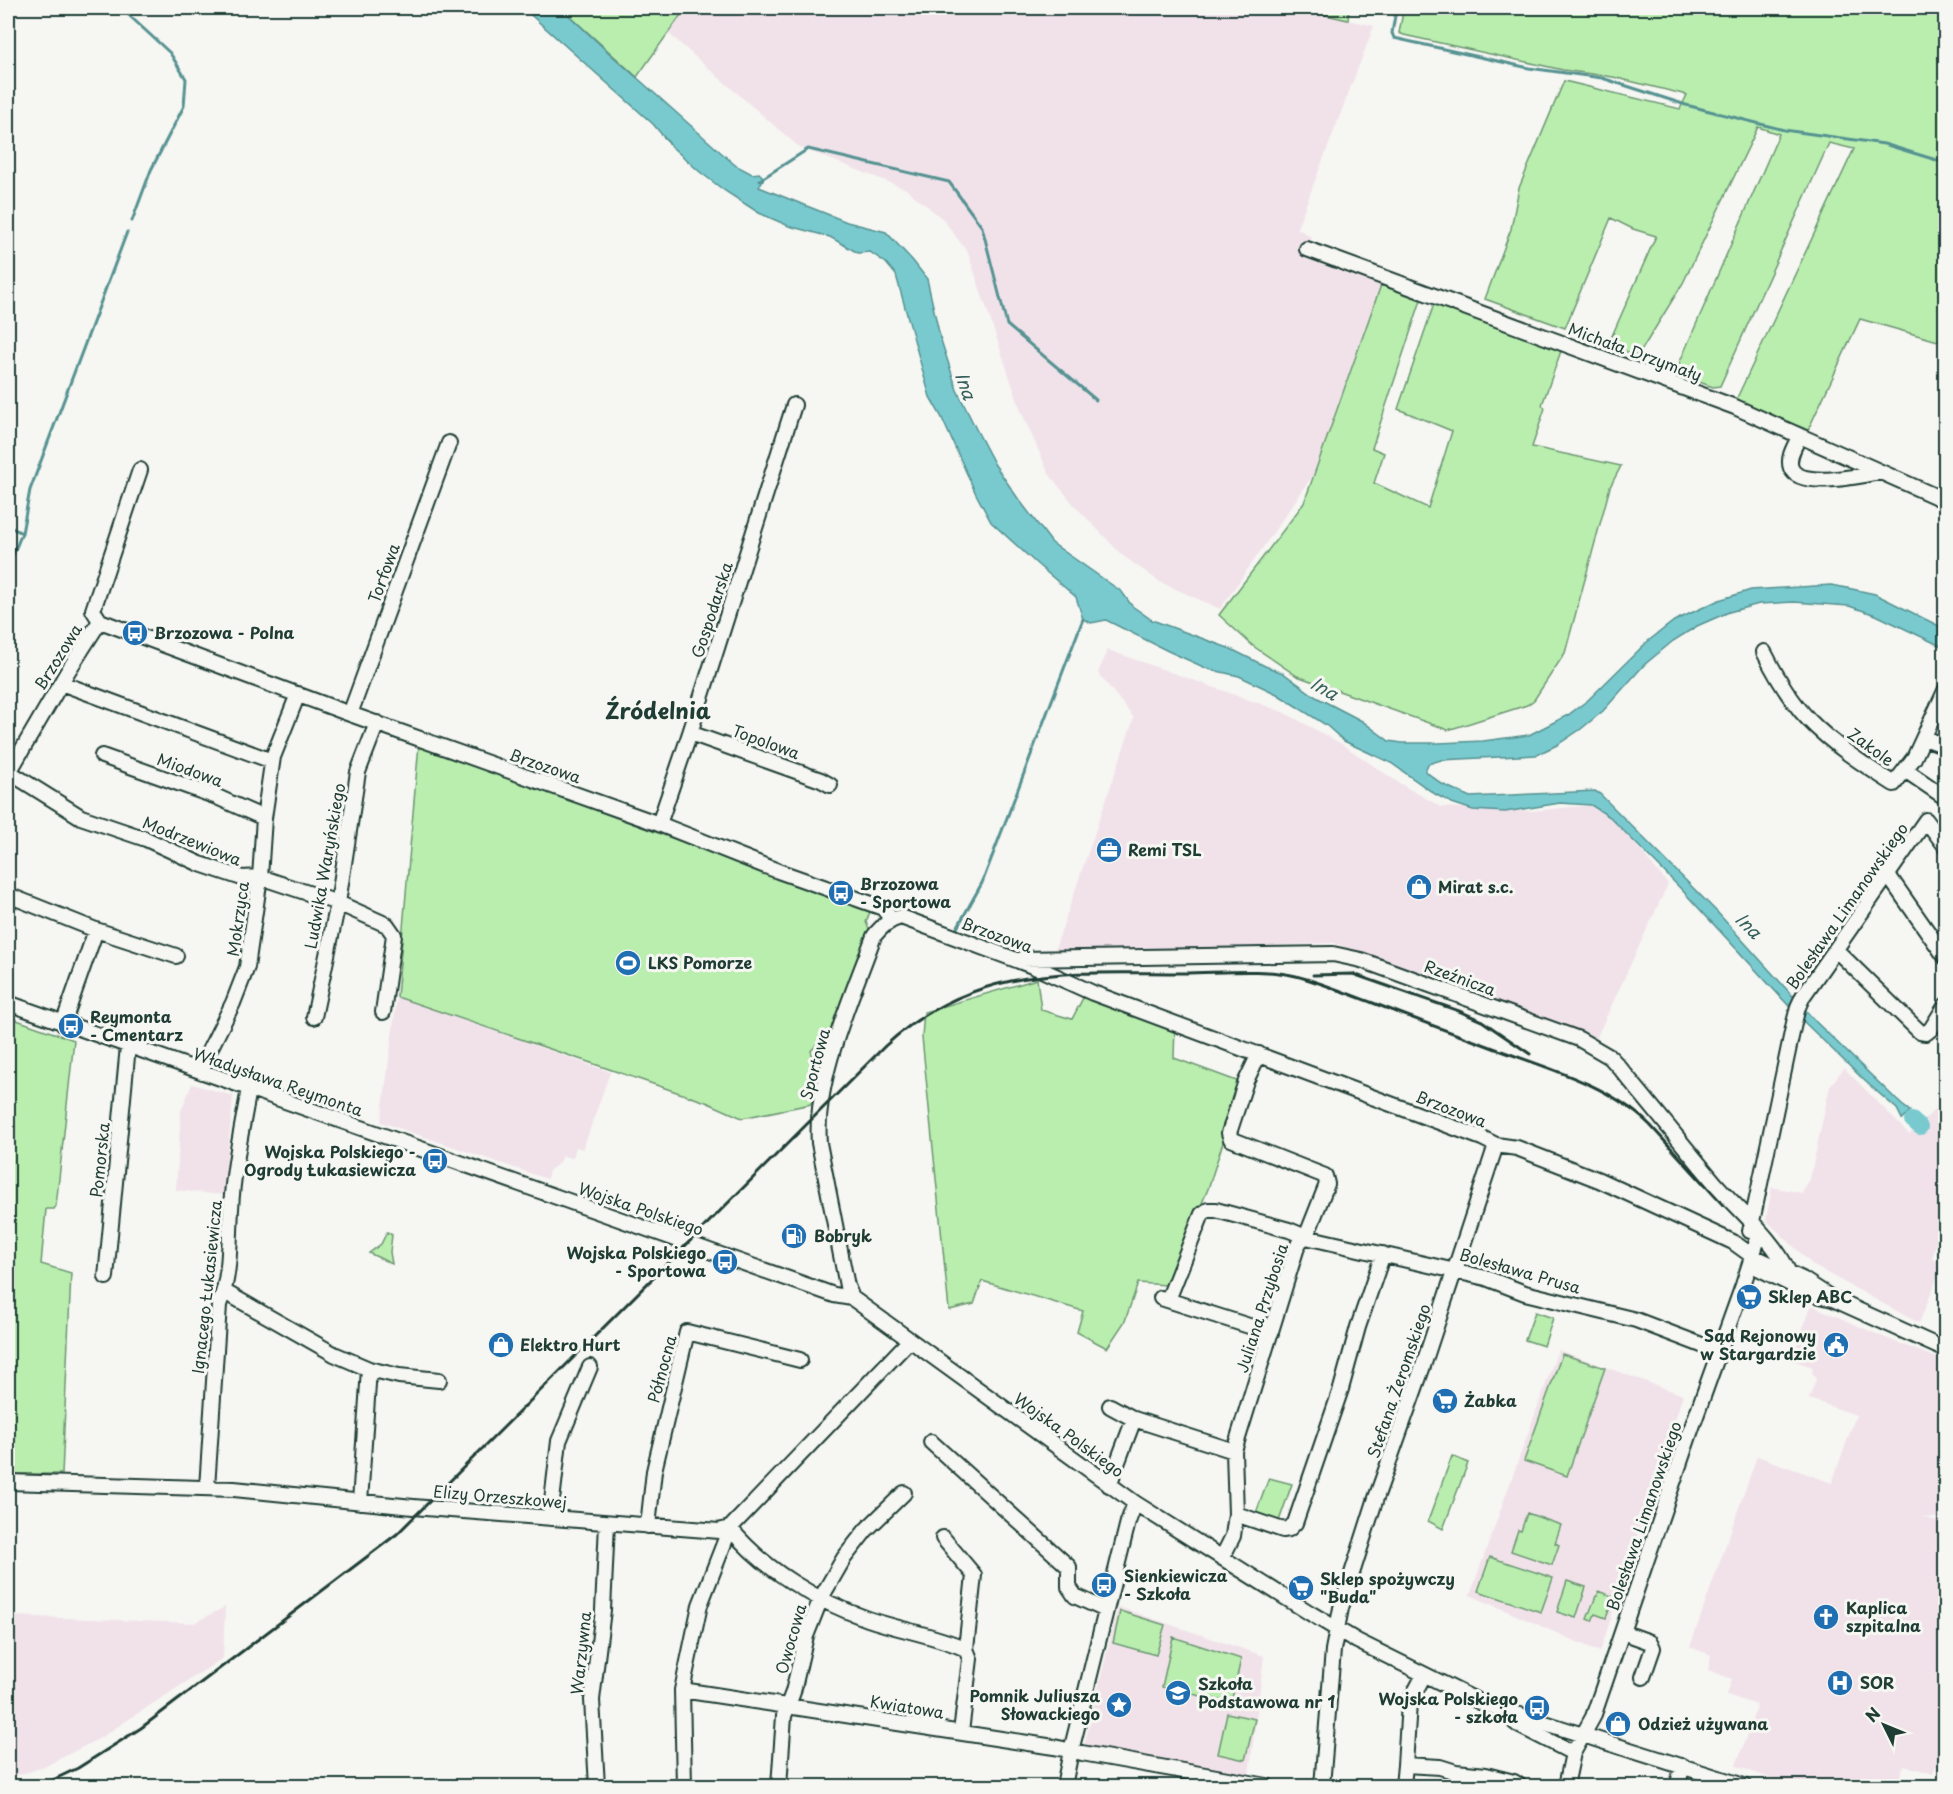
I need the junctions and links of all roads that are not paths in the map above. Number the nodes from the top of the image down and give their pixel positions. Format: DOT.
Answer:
graph roads {
  1 [pos="1307,249"];
  2 [pos="794,405"];
  3 [pos="1799,437"];
  4 [pos="449,444"];
  5 [pos="140,470"];
  6 [pos="1880,472"];
  7 [pos="1946,501"];
  8 [pos="100,621"];
  9 [pos="1764,652"];
  10 [pos="61,682"];
  11 [pos="1946,689"];
  12 [pos="298,694"];
  13 [pos="350,714"];
  14 [pos="377,723"];
  15 [pos="690,732"];
  16 [pos="1924,738"];
  17 [pos="1946,746"];
  18 [pos="102,756"];
  19 [pos="272,761"];
  20 [pos="1905,770"];
  21 [pos="8,773"];
  22 [pos="830,785"];
  23 [pos="1946,798"];
  24 [pos="264,818"];
  25 [pos="659,824"];
  26 [pos="1946,847"];
  27 [pos="1888,875"];
  28 [pos="260,877"];
  29 [pos="8,895"];
  30 [pos="338,903"];
  31 [pos="892,920"];
  32 [pos="96,930"];
  33 [pos="1836,950"];
  34 [pos="176,956"];
  35 [pos="1946,958"];
  36 [pos="1014,959"];
  37 [pos="8,1003"];
  38 [pos="1946,1005"];
  39 [pos="383,1012"];
  40 [pos="314,1017"];
  41 [pos="63,1024"];
  42 [pos="128,1046"];
  43 [pos="1259,1054"];
  44 [pos="202,1072"];
  45 [pos="249,1089"];
  46 [pos="368,1131"];
  47 [pos="1496,1145"];
  48 [pos="1756,1228"];
  49 [pos="1306,1237"];
  50 [pos="1383,1254"];
  51 [pos="1750,1259"];
  52 [pos="1454,1270"];
  53 [pos="1788,1271"];
  54 [pos="106,1277"];
  55 [pos="225,1292"];
  56 [pos="852,1298"];
  57 [pos="1833,1299"];
  58 [pos="1271,1333"];
  59 [pos="910,1340"];
  60 [pos="1946,1350"];
  61 [pos="1720,1352"];
  62 [pos="800,1360"];
  63 [pos="590,1366"];
  64 [pos="369,1369"];
  65 [pos="439,1380"];
  66 [pos="1110,1406"];
  67 [pos="1134,1419"];
  68 [pos="931,1442"];
  69 [pos="1234,1451"];
  70 [pos="8,1482"];
  71 [pos="1109,1485"];
  72 [pos="207,1488"];
  73 [pos="904,1493"];
  74 [pos="360,1502"];
  75 [pos="1135,1503"];
  76 [pos="1236,1514"];
  77 [pos="550,1518"];
  78 [pos="607,1523"];
  79 [pos="648,1526"];
  80 [pos="730,1528"];
  81 [pos="943,1538"];
  82 [pos="1222,1558"];
  83 [pos="821,1598"];
  84 [pos="1106,1610"];
  85 [pos="1336,1629"];
  86 [pos="1622,1632"];
  87 [pos="966,1648"];
  88 [pos="1424,1675"];
  89 [pos="1643,1677"];
  90 [pos="682,1690"];
  91 [pos="786,1706"];
  92 [pos="1499,1709"];
  93 [pos="961,1732"];
  94 [pos="1583,1735"];
  95 [pos="1071,1751"];
  96 [pos="1573,1753"];
  97 [pos="1405,1765"];
  98 [pos="1683,1766"];
  99 [pos="1456,1772"];
  100 [pos="597,1786"];
  101 [pos="684,1786"];
  102 [pos="779,1786"];
  103 [pos="1064,1786"];
  104 [pos="1267,1786"];
  105 [pos="1322,1786"];
  106 [pos="1403,1786"];
  107 [pos="1455,1786"];
  108 [pos="1520,1786"];
  109 [pos="1566,1786"];
  110 [pos="1677,1786"];
  111 [pos="1744,1786"];
  1 -- 3 [label="street, Michała Drzymały"];
  2 -- 15 [label="street, Gospodarska"];
  3 -- 6 [label="street, Michała Drzymały"];
  3 -- 6 [label="street"];
  4 -- 13 [label="street, Torfowa"];
  5 -- 8 [label="street, Brzozowa"];
  6 -- 7 [label="street, Michała Drzymały"];
  8 -- 10 [label="street, Brzozowa"];
  8 -- 12 [label="street, Brzozowa"];
  9 -- 20 [label="street, Zakole"];
  10 -- 19 [label="street"];
  10 -- 21 [label="street, Brzozowa"];
  11 -- 16 [label="street, Zakole"];
  12 -- 13 [label="street, Brzozowa"];
  12 -- 19 [label="street, Mokrzyca"];
  13 -- 14 [label="street, Brzozowa"];
  14 -- 25 [label="street, Brzozowa"];
  14 -- 30 [label="street, Ludwika Waryńskiego"];
  15 -- 22 [label="street, Topolowa"];
  15 -- 25 [label="street, Gospodarska"];
  16 -- 17 [label="street"];
  16 -- 20 [label="street, Zakole"];
  18 -- 24 [label="street, Miodowa"];
  19 -- 24 [label="street, Mokrzyca"];
  20 -- 23 [label="street"];
  21 -- 28 [label="street, Modrzewiowa"];
  24 -- 28 [label="street, Mokrzyca"];
  25 -- 31 [label="street, Brzozowa"];
  26 -- 27 [label="street, Bolesława Limanowskiego"];
  27 -- 33 [label="street, Bolesława Limanowskiego"];
  27 -- 35 [label="street"];
  28 -- 30 [label="street, Modrzewiowa"];
  28 -- 44 [label="street, Mokrzyca"];
  29 -- 32 [label="street"];
  30 -- 39 [label="street, Modrzewiowa"];
  30 -- 40 [label="street, Ludwika Waryńskiego"];
  31 -- 36 [label="street, Brzozowa"];
  31 -- 56 [label="street, Sportowa"];
  32 -- 34 [label="street"];
  32 -- 41 [label="street"];
  33 -- 38 [label="street"];
  33 -- 48 [label="street, Bolesława Limanowskiego"];
  36 -- 43 [label="street, Brzozowa"];
  36 -- 48 [label="street, Rzeźnicza"];
  37 -- 41 [label="street, Władysława Reymonta"];
  41 -- 42 [label="street, Władysława Reymonta"];
  42 -- 44 [label="street, Władysława Reymonta"];
  42 -- 54 [label="street, Pomorska"];
  43 -- 47 [label="street, Brzozowa"];
  43 -- 49 [label="street, Juliana Przybosia"];
  44 -- 45 [label="street, Władysława Reymonta"];
  45 -- 46 [label="street, Władysława Reymonta"];
  45 -- 55 [label="street, Ignacego Łukasiewicza"];
  46 -- 56 [label="street, Wojska Polskiego"];
  47 -- 51 [label="street, Brzozowa"];
  47 -- 52 [label="street, Stefana Żeromskiego"];
  48 -- 51 [label="street, Bolesława Limanowskiego"];
  48 -- 53 [label="street, Rzeźnicza"];
  49 -- 50 [label="street, Bolesława Prusa"];
  49 -- 58 [label="street, Juliana Przybosia"];
  49 -- 58 [label="street, Bolesława Prusa"];
  50 -- 52 [label="street, Bolesława Prusa"];
  50 -- 76 [label="street"];
  51 -- 53 [label="street"];
  51 -- 57 [label="street"];
  51 -- 61 [label="street, Bolesława Limanowskiego"];
  52 -- 61 [label="street, Bolesława Prusa"];
  52 -- 85 [label="street, Stefana Żeromskiego"];
  53 -- 57 [label="street"];
  55 -- 64 [label="street"];
  55 -- 72 [label="street, Ignacego Łukasiewicza"];
  56 -- 59 [label="street, Wojska Polskiego"];
  57 -- 60 [label="street"];
  58 -- 69 [label="street, Juliana Przybosia"];
  59 -- 71 [label="street, Wojska Polskiego"];
  59 -- 80 [label="street"];
  61 -- 86 [label="street, Bolesława Limanowskiego"];
  62 -- 79 [label="street, Północna"];
  63 -- 77 [label="street"];
  64 -- 65 [label="street"];
  64 -- 74 [label="street"];
  66 -- 67 [label="street"];
  67 -- 69 [label="street"];
  67 -- 71 [label="street"];
  68 -- 84 [label="street"];
  69 -- 76 [label="street, Juliana Przybosia"];
  70 -- 72 [label="street, Elizy Orzeszkowej"];
  71 -- 75 [label="street, Wojska Polskiego"];
  72 -- 74 [label="street, Elizy Orzeszkowej"];
  73 -- 83 [label="street, Owocowa"];
  74 -- 77 [label="street, Elizy Orzeszkowej"];
  75 -- 82 [label="street, Wojska Polskiego"];
  75 -- 84 [label="street"];
  76 -- 82 [label="street, Juliana Przybosia"];
  77 -- 78 [label="street, Elizy Orzeszkowej"];
  78 -- 79 [label="street, Elizy Orzeszkowej"];
  78 -- 100 [label="street, Warzywna"];
  79 -- 80 [label="street, Elizy Orzeszkowej"];
  80 -- 83 [label="street"];
  80 -- 90 [label="street"];
  81 -- 87 [label="street"];
  82 -- 85 [label="street, Wojska Polskiego"];
  83 -- 87 [label="street"];
  83 -- 91 [label="street, Owocowa"];
  84 -- 95 [label="street"];
  85 -- 88 [label="street, Wojska Polskiego"];
  85 -- 105 [label="street, Stefana Żeromskiego"];
  86 -- 89 [label="street"];
  86 -- 94 [label="street, Bolesława Limanowskiego"];
  87 -- 93 [label="street"];
  88 -- 92 [label="street, Wojska Polskiego"];
  88 -- 97 [label="street"];
  90 -- 91 [label="street, Kwiatowa"];
  90 -- 101 [label="street"];
  91 -- 93 [label="street, Kwiatowa"];
  91 -- 102 [label="street, Owocowa"];
  92 -- 94 [label="street, Wojska Polskiego"];
  92 -- 96 [label="street"];
  93 -- 95 [label="street, Kwiatowa"];
  94 -- 96 [label="street, Bolesława Limanowskiego"];
  94 -- 98 [label="street, Wojska Polskiego"];
  95 -- 103 [label="street"];
  95 -- 104 [label="street, Kwiatowa"];
  96 -- 109 [label="street, Bolesława Limanowskiego"];
  97 -- 99 [label="street"];
  97 -- 106 [label="street"];
  98 -- 110 [label="street"];
  98 -- 111 [label="street, Wojska Polskiego"];
  99 -- 107 [label="street"];
  99 -- 108 [label="street"];
}
